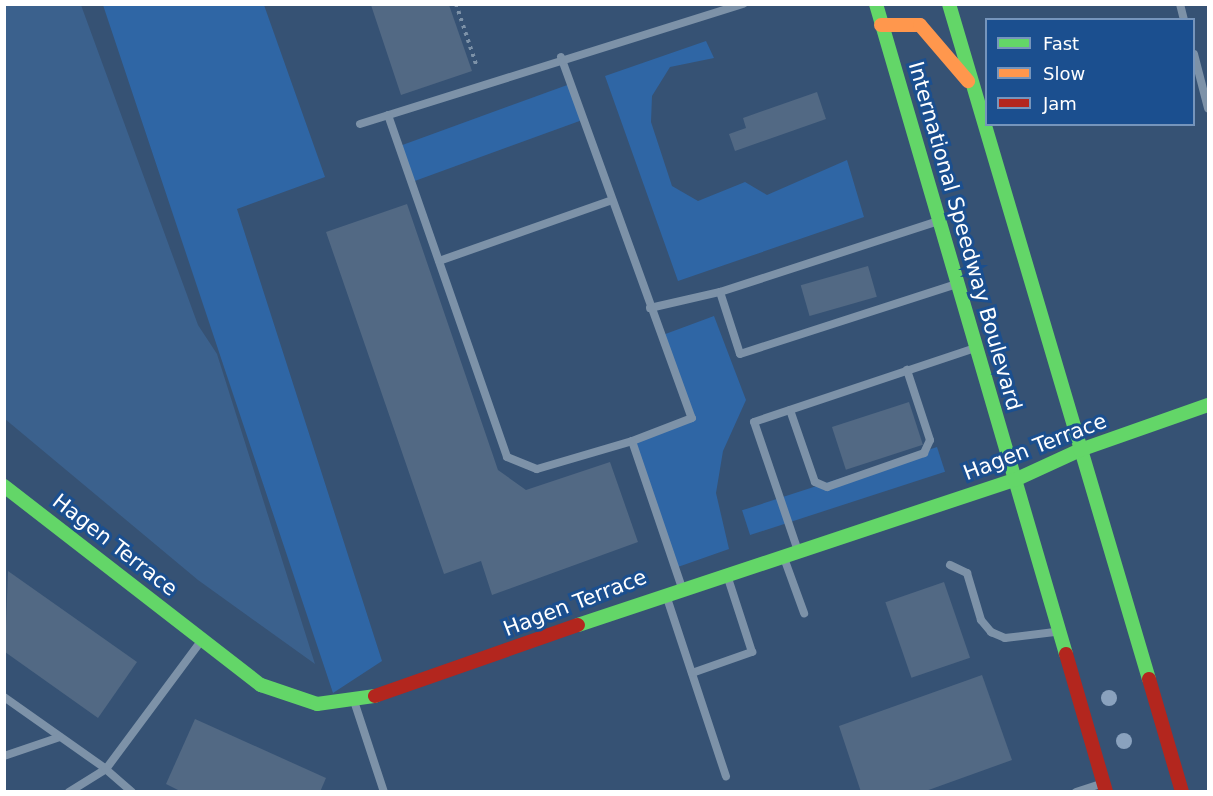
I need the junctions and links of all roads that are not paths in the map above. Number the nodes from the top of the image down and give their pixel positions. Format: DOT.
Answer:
graph roads {
  1 [pos="744,4"];
  2 [pos="876,4"];
  3 [pos="949,4"];
  4 [pos="881,25"];
  5 [pos="561,57"];
  6 [pos="1195,58"];
  7 [pos="974,88"];
  8 [pos="1209,108"];
  9 [pos="388,115"];
  10 [pos="360,124"];
  11 [pos="985,126"];
  12 [pos="985,126"];
  13 [pos="612,200"];
  14 [pos="939,221"];
  15 [pos="439,261"];
  16 [pos="957,284"];
  17 [pos="720,292"];
  18 [pos="650,308"];
  19 [pos="976,347"];
  20 [pos="907,370"];
  21 [pos="1209,405"];
  22 [pos="790,410"];
  23 [pos="632,441"];
  24 [pos="1080,450"];
  25 [pos="1015,480"];
  26 [pos="4,486"];
  27 [pos="797,550"];
  28 [pos="783,555"];
  29 [pos="950,565"];
  30 [pos="726,573"];
  31 [pos="681,587"];
  32 [pos="665,592"];
  33 [pos="804,613"];
  34 [pos="1059,631"];
  35 [pos="201,640"];
  36 [pos="692,672"];
  37 [pos="4,698"];
  38 [pos="354,703"];
  39 [pos="60,737"];
  40 [pos="4,756"];
  41 [pos="106,769"];
  42 [pos="726,776"];
  43 [pos="1105,787"];
  44 [pos="69,792"];
  45 [pos="132,792"];
  46 [pos="384,792"];
  47 [pos="1076,792"];
  48 [pos="1182,792"];
  1 -- 5 [label="lane"];
  2 -- 4 [label="main road, International Speedway Boulevard"];
  3 -- 7 [label="main road"];
  4 -- 7 [label="main road"];
  4 -- 14 [label="main road, International Speedway Boulevard"];
  5 -- 9 [label="lane"];
  5 -- 13 [label="lane"];
  6 -- 8 [label="lane"];
  7 -- 12 [label="main road"];
  9 -- 10 [label="lane"];
  9 -- 15 [label="lane"];
  11 -- 24 [label="main road"];
  13 -- 15 [label="lane"];
  13 -- 18 [label="lane"];
  14 -- 16 [label="main road, International Speedway Boulevard"];
  14 -- 17 [label="lane"];
  15 -- 23 [label="lane"];
  16 -- 17 [label="lane"];
  16 -- 19 [label="main road, International Speedway Boulevard"];
  17 -- 18 [label="lane"];
  18 -- 23 [label="lane"];
  19 -- 20 [label="lane"];
  19 -- 25 [label="main road, International Speedway Boulevard"];
  20 -- 22 [label="lane"];
  20 -- 22 [label="lane"];
  21 -- 24 [label="main road, Hagen Terrace"];
  22 -- 27 [label="lane"];
  23 -- 31 [label="lane"];
  24 -- 25 [label="main road, Hagen Terrace"];
  24 -- 48 [label="main road"];
  25 -- 27 [label="main road, Hagen Terrace"];
  25 -- 34 [label="main road, International Speedway Boulevard"];
  26 -- 35 [label="main road, Hagen Terrace"];
  27 -- 28 [label="main road, Hagen Terrace"];
  28 -- 30 [label="main road, Hagen Terrace"];
  28 -- 33 [label="lane"];
  29 -- 34 [label="lane"];
  30 -- 31 [label="main road, Hagen Terrace"];
  30 -- 36 [label="lane"];
  31 -- 32 [label="main road, Hagen Terrace"];
  32 -- 36 [label="lane"];
  32 -- 38 [label="main road, Hagen Terrace"];
  34 -- 43 [label="main road, International Speedway Boulevard"];
  35 -- 38 [label="main road, Hagen Terrace"];
  35 -- 41 [label="lane"];
  36 -- 42 [label="lane"];
  37 -- 39 [label="lane"];
  38 -- 46 [label="lane"];
  39 -- 40 [label="lane"];
  39 -- 41 [label="lane"];
  41 -- 44 [label="lane"];
  41 -- 45 [label="lane"];
  43 -- 47 [label="lane"];
}
